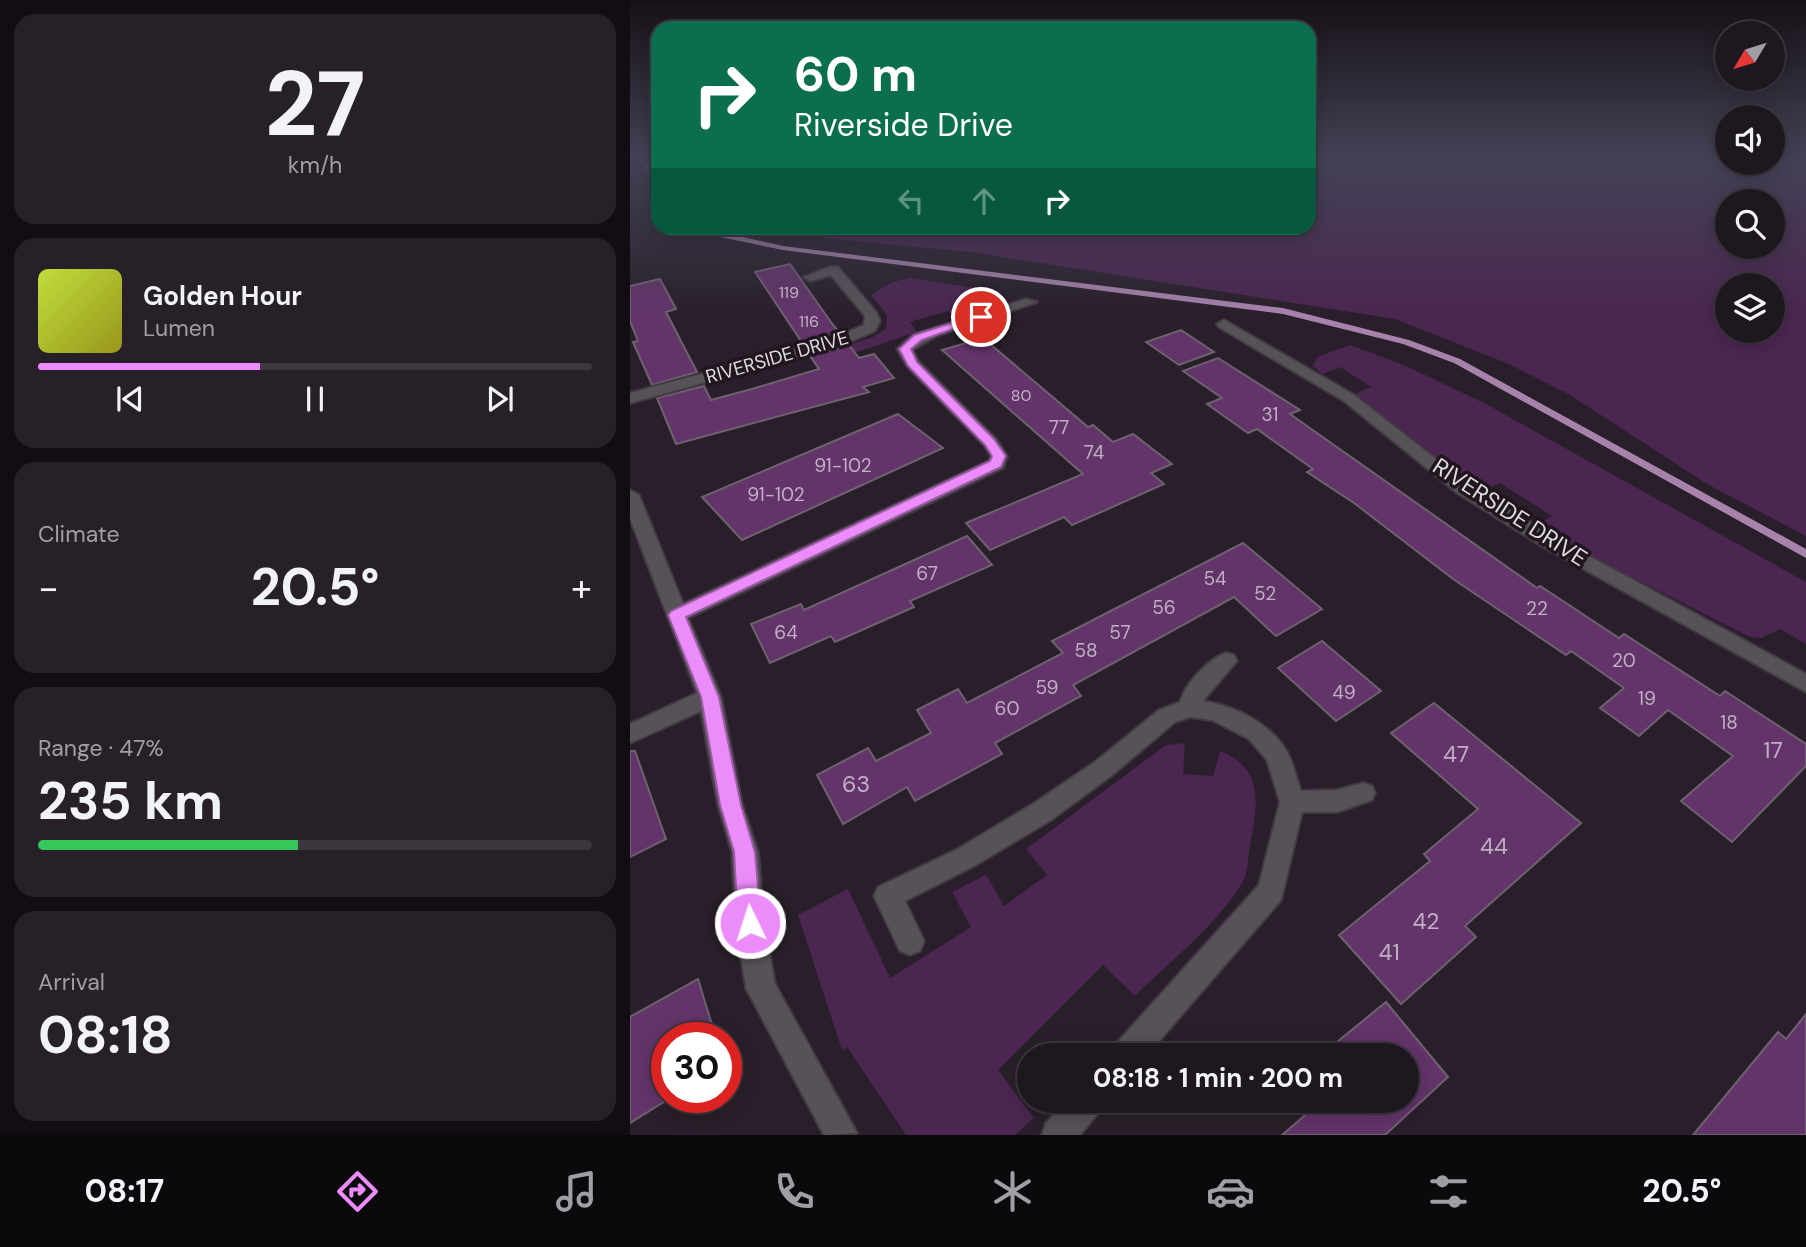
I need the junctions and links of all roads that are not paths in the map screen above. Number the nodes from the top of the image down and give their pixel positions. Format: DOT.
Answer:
graph roads {
  1 [pos="810,277"];
  2 [pos="1031,302"];
  3 [pos="1224,324"];
  4 [pos="630,398"];
  5 [pos="630,495"];
  6 [pos="677,615"];
  7 [pos="1226,661"];
  8 [pos="1806,684"];
  9 [pos="710,697"];
  10 [pos="1189,708"];
  11 [pos="630,734"];
  12 [pos="1363,793"];
  13 [pos="1292,802"];
  14 [pos="909,941"];
  15 [pos="1138,1043"];
  16 [pos="1077,1113"];
  17 [pos="840,1134"];
  18 [pos="1058,1135"];
  1 -- 4 [label="street, RIVERSIDE DRIVE"];
  2 -- 6 [label="street"];
  3 -- 8 [label="street, RIVERSIDE DRIVE"];
  5 -- 6 [label="street"];
  6 -- 9 [label="street"];
  7 -- 10 [label="street"];
  9 -- 11 [label="street"];
  9 -- 17 [label="street"];
  10 -- 13 [label="street"];
  10 -- 14 [label="street"];
  12 -- 13 [label="street"];
  13 -- 15 [label="street"];
  16 -- 18 [label="street"];
}
